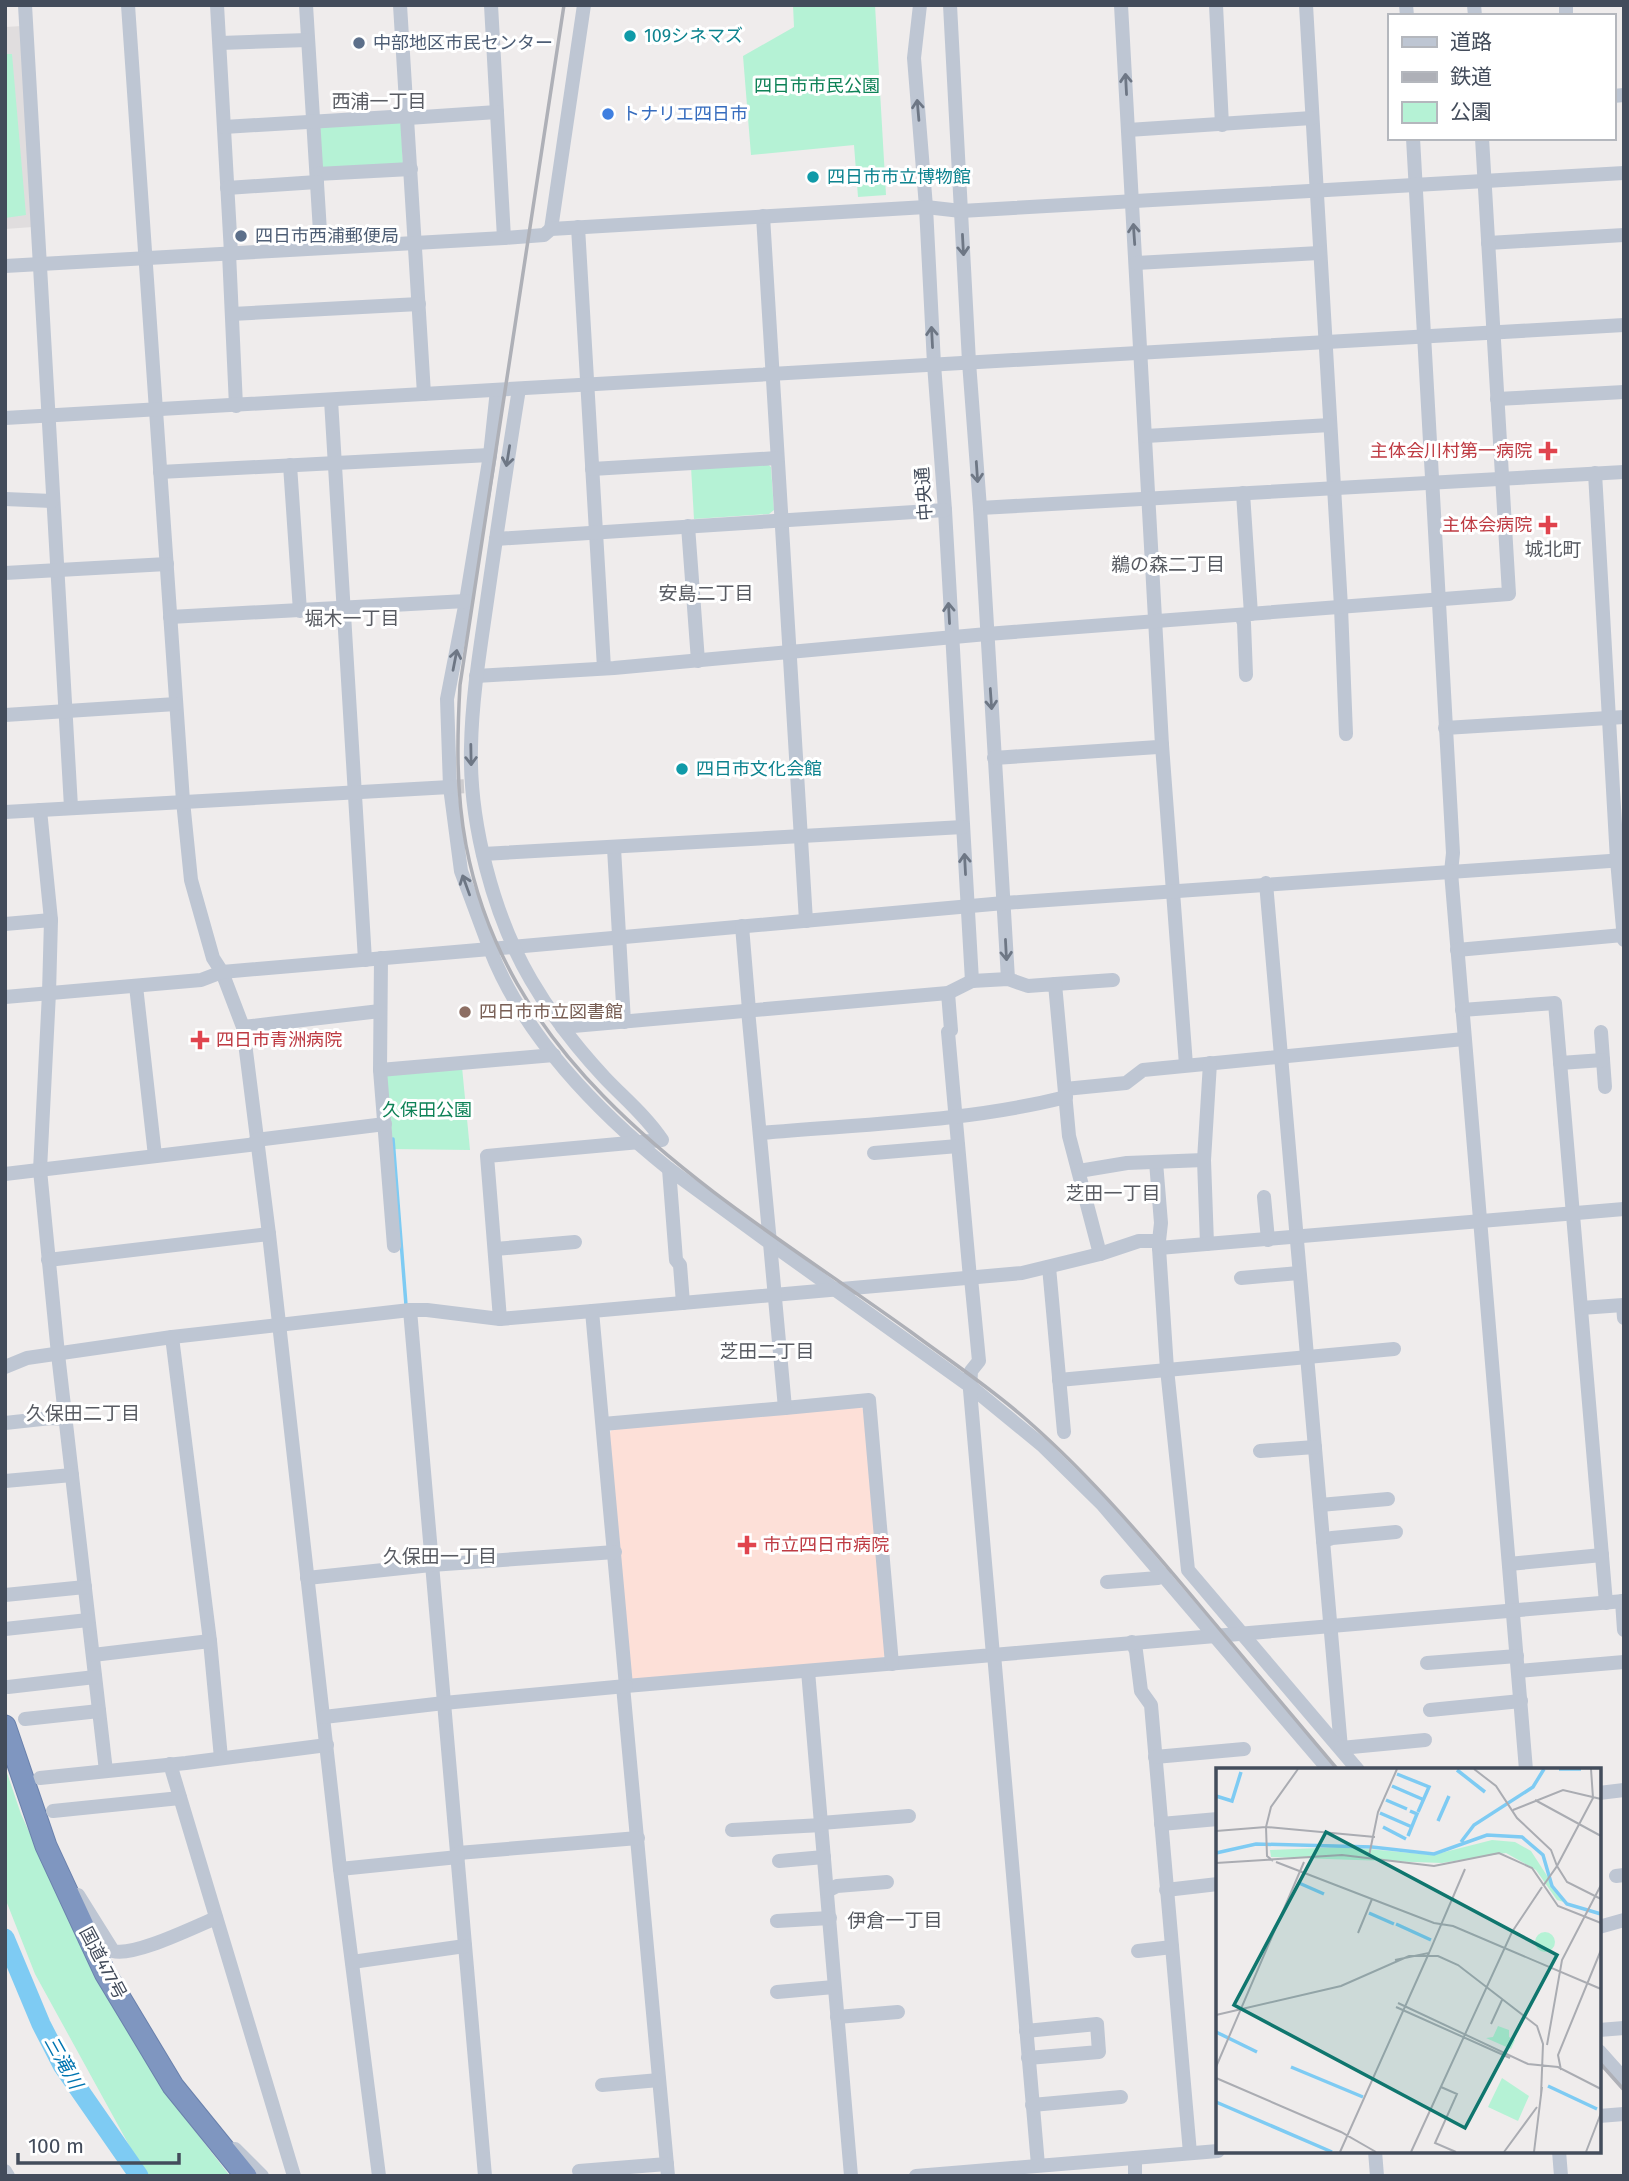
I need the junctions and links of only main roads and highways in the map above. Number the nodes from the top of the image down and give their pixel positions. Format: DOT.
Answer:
graph roads {
  1 [pos="15,1723"];
  2 [pos="11,1769"];
  3 [pos="246,2176"];
  1 -- 2 [label="highway, 国道477号"];
  2 -- 3 [label="highway, 国道477号"];
}
